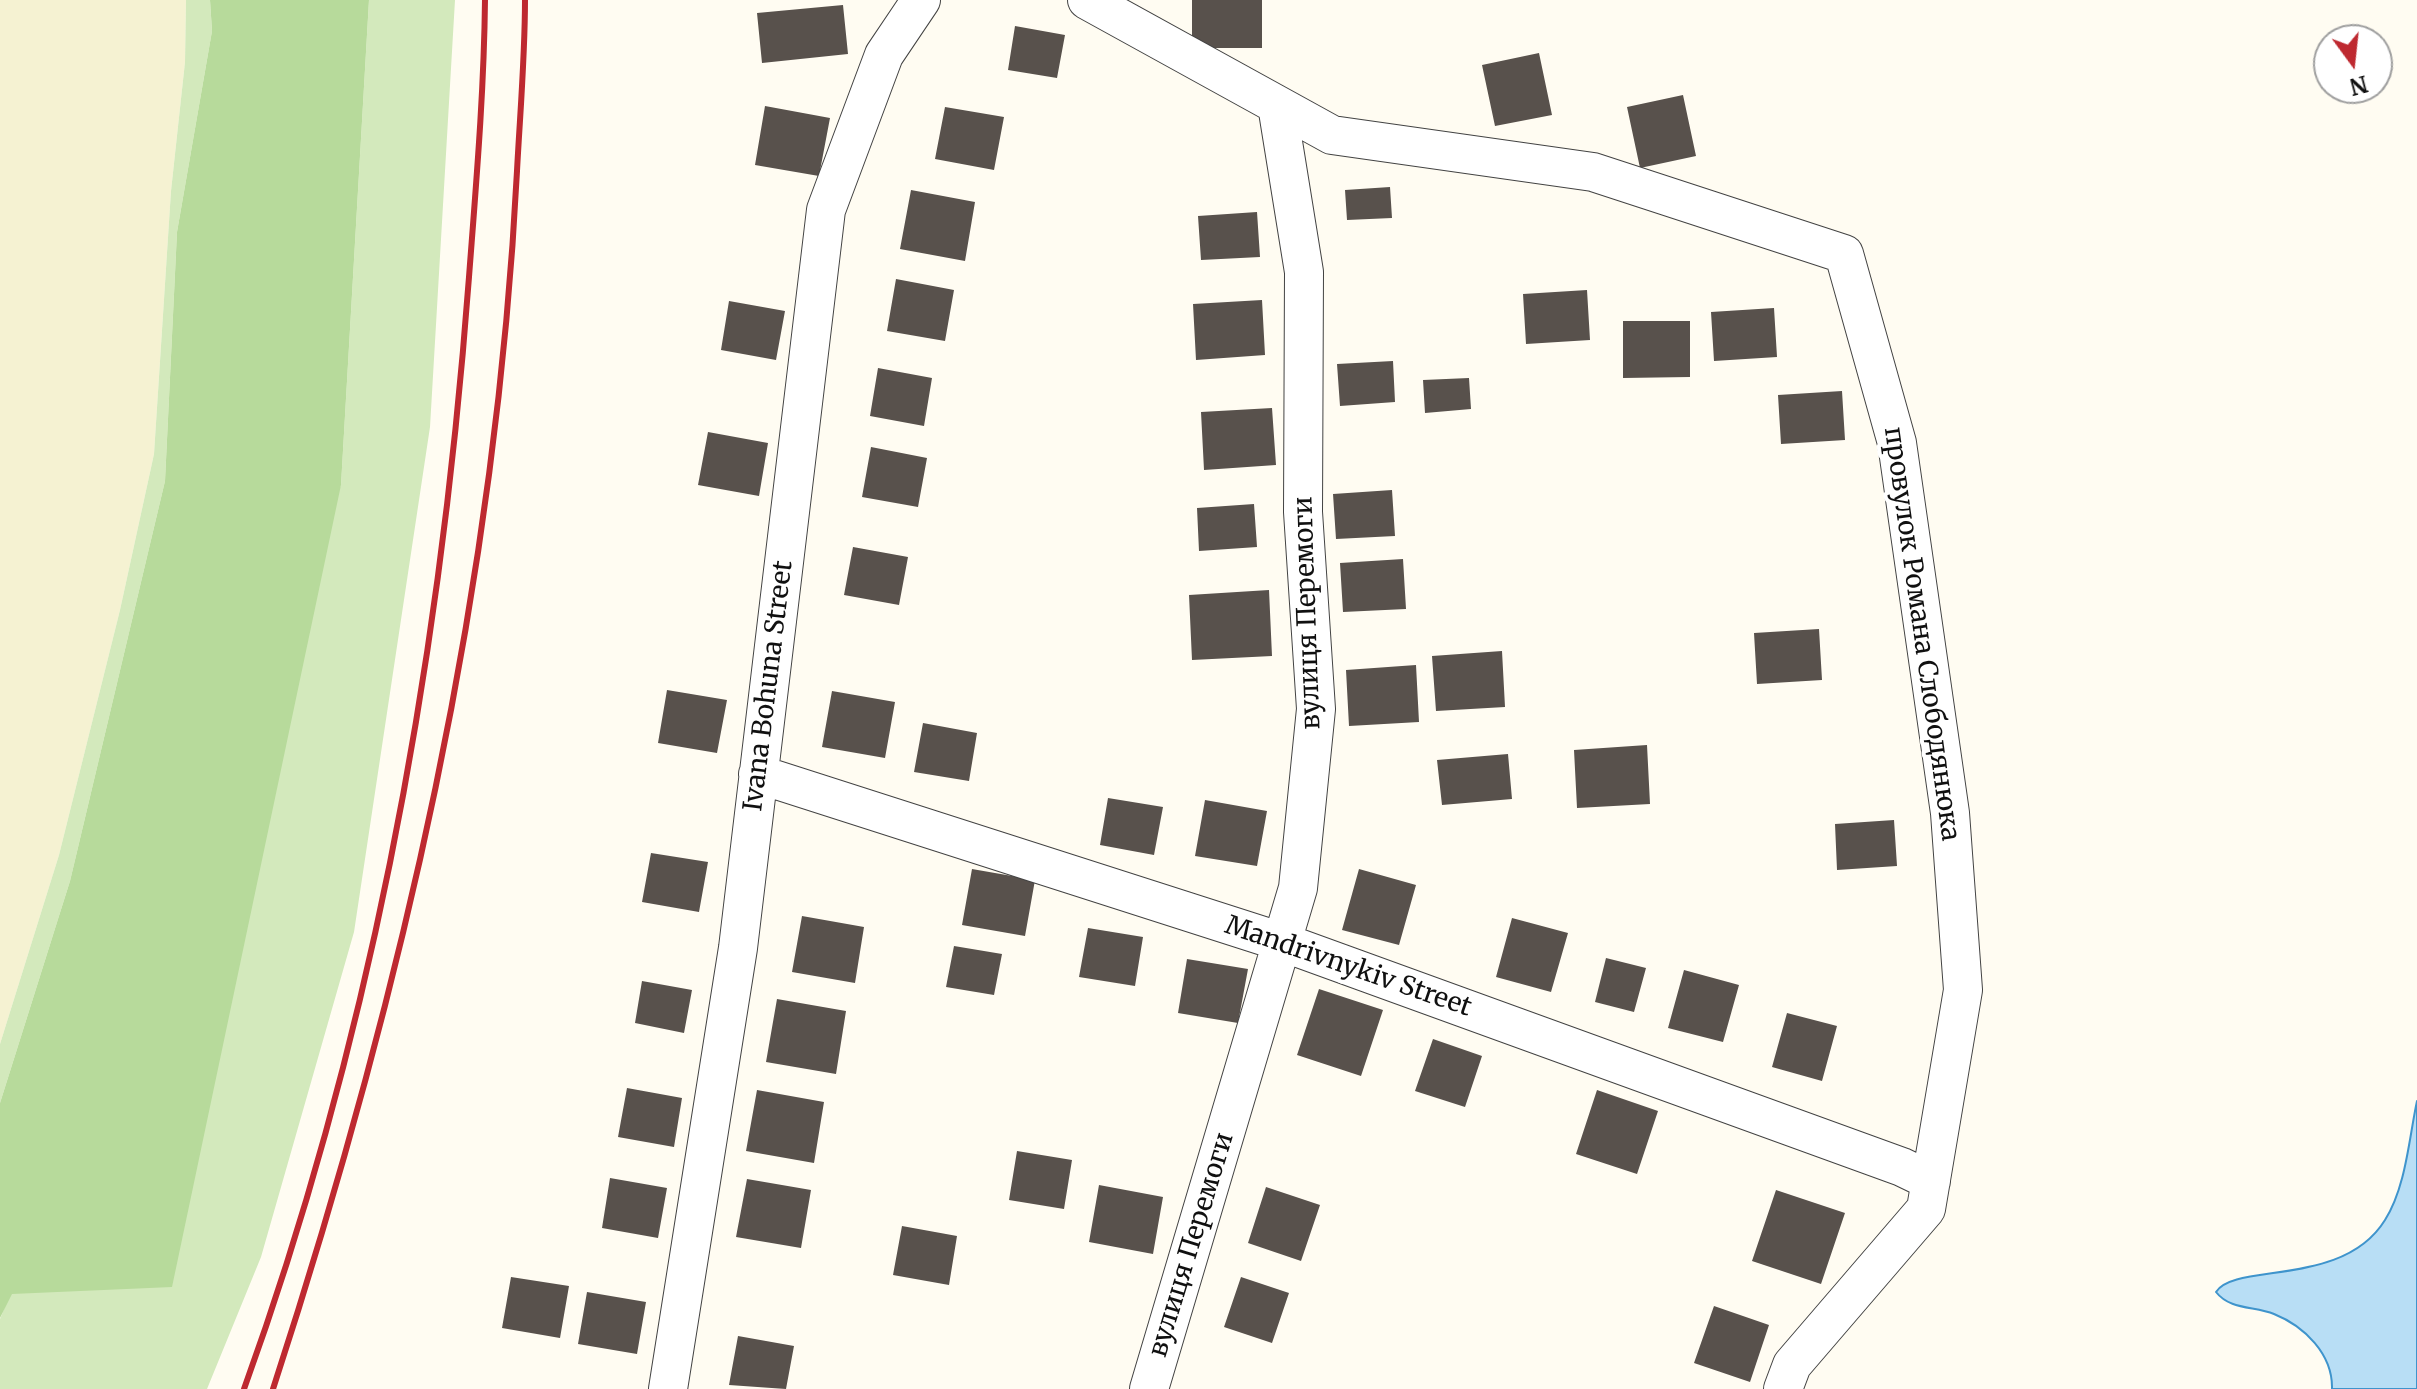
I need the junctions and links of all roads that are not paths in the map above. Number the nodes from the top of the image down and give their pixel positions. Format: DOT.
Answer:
graph roads {
  1 [pos="921,0"];
  2 [pos="1087,0"];
  3 [pos="1277,105"];
  4 [pos="758,774"];
  5 [pos="1282,942"];
  6 [pos="1931,1181"];
  7 [pos="668,1389"];
  8 [pos="1149,1389"];
  9 [pos="1783,1389"];
  1 -- 4 [label="street, Ivana Bohuna Street"];
  2 -- 3 [label="street, провулок Романа Слободянюка"];
  3 -- 5 [label="street, вулиця Перемоги"];
  3 -- 6 [label="street, провулок Романа Слободянюка"];
  4 -- 5 [label="street, Mandrivnykiv Street"];
  4 -- 7 [label="street, Ivana Bohuna Street"];
  5 -- 6 [label="street, Mandrivnykiv Street"];
  5 -- 8 [label="street, вулиця Перемоги"];
  6 -- 9 [label="street, провулок Романа Слободянюка"];
}
